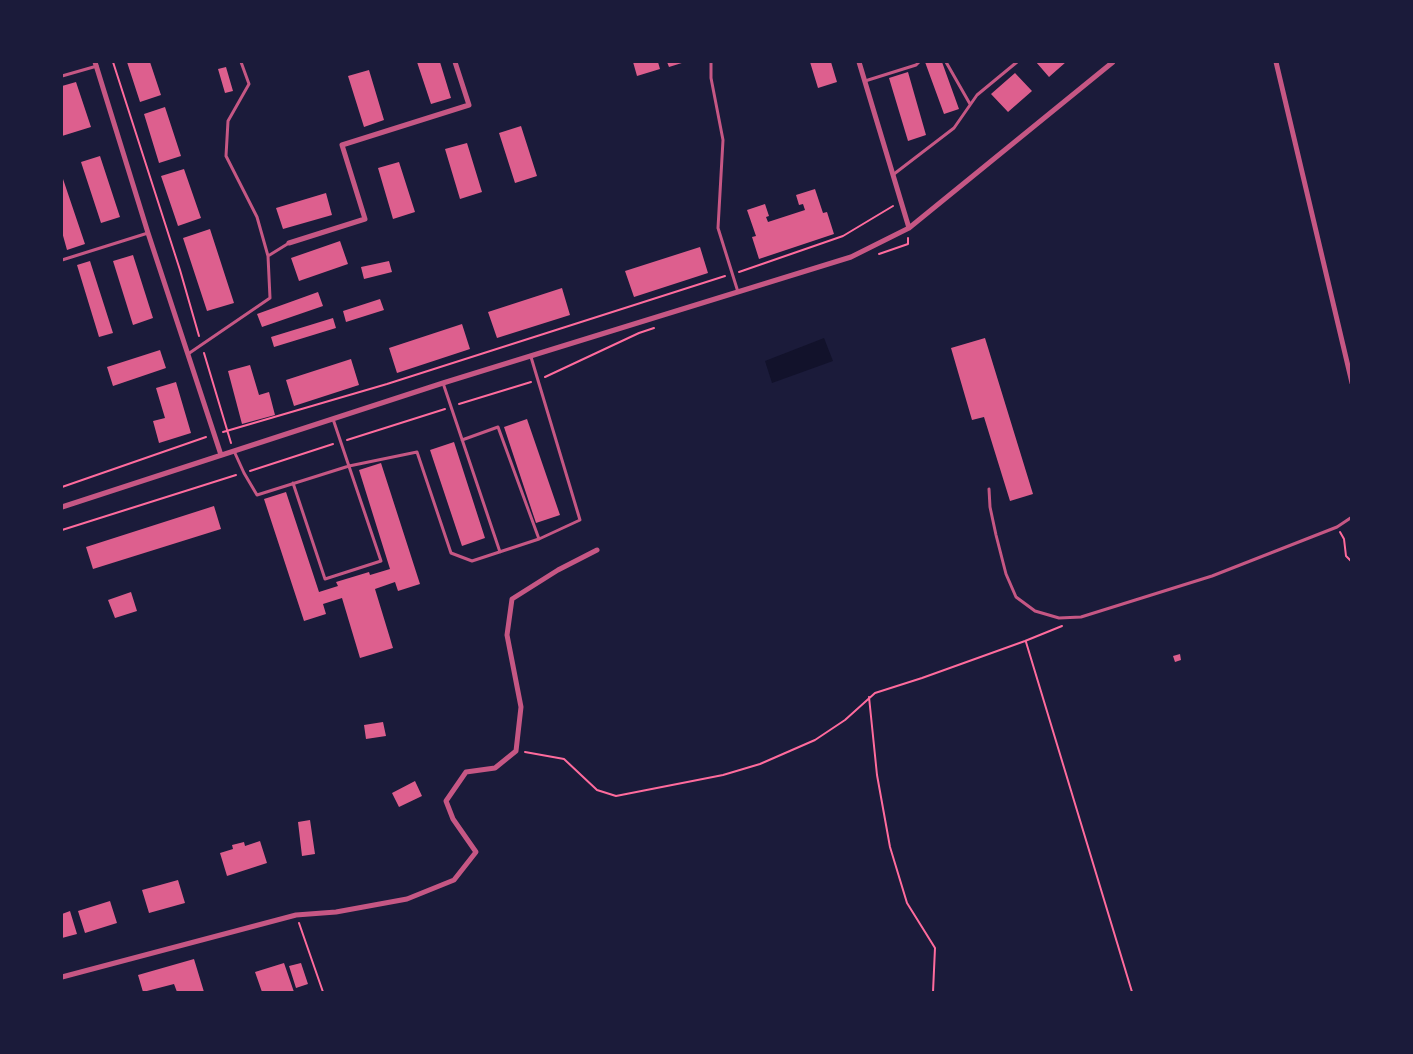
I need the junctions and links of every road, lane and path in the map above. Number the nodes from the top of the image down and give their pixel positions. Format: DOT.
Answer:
graph roads {
  1 [pos="113,62"];
  2 [pos="241,62"];
  3 [pos="455,62"];
  4 [pos="711,62"];
  5 [pos="859,62"];
  6 [pos="919,62"];
  7 [pos="946,62"];
  8 [pos="1017,62"];
  9 [pos="1113,62"];
  10 [pos="1276,62"];
  11 [pos="96,64"];
  12 [pos="62,76"];
  13 [pos="865,81"];
  14 [pos="970,105"];
  15 [pos="894,174"];
  16 [pos="902,201"];
  17 [pos="909,228"];
  18 [pos="148,233"];
  19 [pos="289,243"];
  20 [pos="874,255"];
  21 [pos="268,256"];
  22 [pos="62,260"];
  23 [pos="732,274"];
  24 [pos="738,292"];
  25 [pos="661,326"];
  26 [pos="202,345"];
  27 [pos="188,354"];
  28 [pos="530,356"];
  29 [pos="538,380"];
  30 [pos="1352,382"];
  31 [pos="443,383"];
  32 [pos="452,407"];
  33 [pos="333,419"];
  34 [pos="227,430"];
  35 [pos="214,435"];
  36 [pos="462,440"];
  37 [pos="342,442"];
  38 [pos="234,451"];
  39 [pos="221,455"];
  40 [pos="349,466"];
  41 [pos="244,473"];
  42 [pos="293,483"];
  43 [pos="62,487"];
  44 [pos="989,489"];
  45 [pos="62,507"];
  46 [pos="1352,517"];
  47 [pos="1337,527"];
  48 [pos="62,530"];
  49 [pos="539,539"];
  50 [pos="597,550"];
  51 [pos="500,552"];
  52 [pos="1352,562"];
  53 [pos="1063,625"];
  54 [pos="1025,641"];
  55 [pos="869,698"];
  56 [pos="516,751"];
  57 [pos="296,915"];
  58 [pos="62,977"];
  59 [pos="323,993"];
  60 [pos="933,993"];
  61 [pos="1132,993"];
  1 -- 26 [label="path"];
  2 -- 21 [label="lane"];
  3 -- 19 [label="street"];
  4 -- 23 [label="lane"];
  5 -- 13 [label="street"];
  6 -- 13 [label="lane"];
  7 -- 14 [label="lane"];
  8 -- 14 [label="lane"];
  9 -- 17 [label="street"];
  10 -- 30 [label="street"];
  11 -- 12 [label="lane"];
  11 -- 18 [label="street"];
  13 -- 15 [label="street"];
  14 -- 15 [label="lane"];
  15 -- 16 [label="street"];
  16 -- 17 [label="street"];
  16 -- 23 [label="path"];
  17 -- 20 [label="path"];
  17 -- 24 [label="street"];
  18 -- 22 [label="lane"];
  18 -- 27 [label="street"];
  19 -- 21 [label="lane"];
  21 -- 26 [label="lane"];
  23 -- 24 [label="lane"];
  23 -- 34 [label="path"];
  24 -- 28 [label="street"];
  25 -- 29 [label="path"];
  26 -- 27 [label="lane"];
  26 -- 34 [label="path"];
  27 -- 35 [label="street"];
  28 -- 29 [label="lane"];
  28 -- 31 [label="street"];
  29 -- 32 [label="path"];
  29 -- 49 [label="lane"];
  31 -- 32 [label="lane"];
  31 -- 33 [label="street"];
  32 -- 36 [label="lane"];
  32 -- 37 [label="path"];
  33 -- 37 [label="lane"];
  33 -- 38 [label="street"];
  34 -- 35 [label="path"];
  34 -- 38 [label="path"];
  35 -- 39 [label="street"];
  35 -- 43 [label="path"];
  36 -- 49 [label="lane"];
  36 -- 51 [label="lane"];
  37 -- 40 [label="lane"];
  37 -- 41 [label="path"];
  38 -- 39 [label="street"];
  38 -- 41 [label="lane"];
  39 -- 45 [label="street"];
  40 -- 42 [label="lane"];
  40 -- 42 [label="lane"];
  40 -- 51 [label="lane"];
  41 -- 42 [label="lane"];
  41 -- 48 [label="path"];
  44 -- 47 [label="lane"];
  46 -- 47 [label="lane"];
  47 -- 52 [label="path"];
  49 -- 51 [label="lane"];
  50 -- 56 [label="street"];
  53 -- 54 [label="path"];
  54 -- 55 [label="path"];
  54 -- 61 [label="path"];
  55 -- 56 [label="path"];
  55 -- 60 [label="path"];
  56 -- 57 [label="street"];
  57 -- 58 [label="street"];
  57 -- 59 [label="path"];
}
